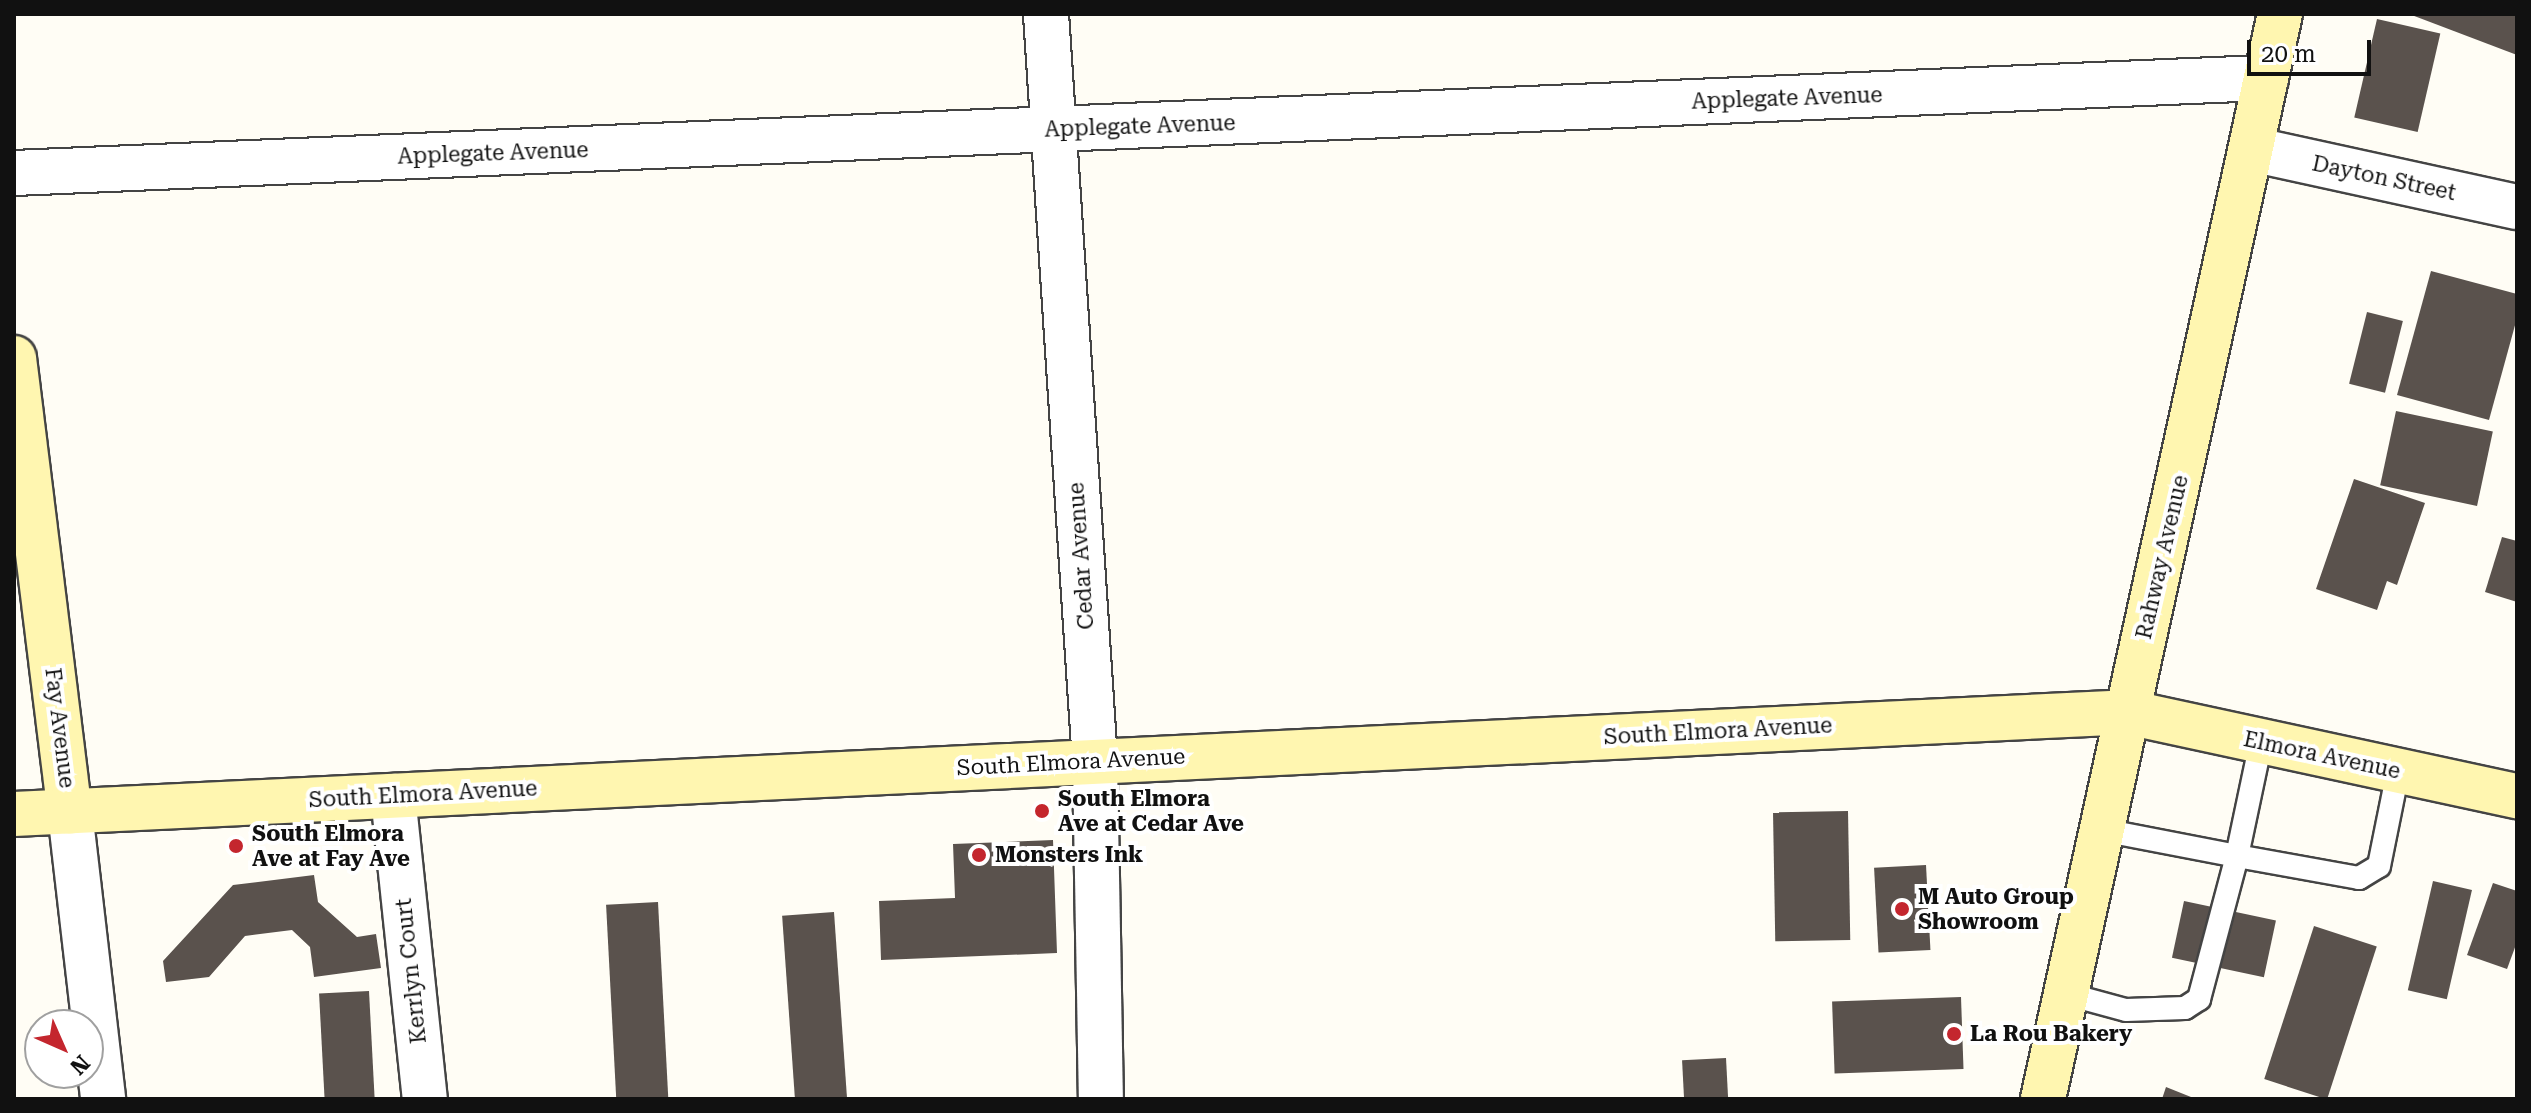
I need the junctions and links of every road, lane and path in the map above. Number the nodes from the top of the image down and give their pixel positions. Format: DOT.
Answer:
graph roads {
  1 [pos="1046,14"];
  2 [pos="2280,14"];
  3 [pos="2266,78"];
  4 [pos="1052,129"];
  5 [pos="2251,149"];
  6 [pos="14,173"];
  7 [pos="2517,207"];
  8 [pos="14,358"];
  9 [pos="2127,712"];
  10 [pos="2261,742"];
  11 [pos="1095,761"];
  12 [pos="2398,772"];
  13 [pos="393,796"];
  14 [pos="2517,796"];
  15 [pos="70,812"];
  16 [pos="14,814"];
  17 [pos="2102,830"];
  18 [pos="2237,856"];
  19 [pos="2067,994"];
  20 [pos="103,1099"];
  21 [pos="425,1099"];
  22 [pos="1101,1099"];
  23 [pos="2043,1099"];
  1 -- 4 [label="street, Cedar Avenue"];
  2 -- 3 [label="main road, Rahway Avenue"];
  3 -- 4 [label="street, Applegate Avenue"];
  3 -- 5 [label="main road, Rahway Avenue"];
  4 -- 6 [label="street, Applegate Avenue"];
  4 -- 11 [label="street, Cedar Avenue"];
  5 -- 7 [label="street, Dayton Street"];
  5 -- 9 [label="main road, Rahway Avenue"];
  8 -- 15 [label="main road, Fay Avenue"];
  9 -- 10 [label="main road, Elmora Avenue"];
  9 -- 11 [label="main road, South Elmora Avenue"];
  9 -- 17 [label="main road, Rahway Avenue"];
  10 -- 12 [label="main road, Elmora Avenue"];
  10 -- 18 [label="lane"];
  11 -- 13 [label="main road, South Elmora Avenue"];
  11 -- 22 [label="street, Cedar Avenue"];
  12 -- 14 [label="main road, Elmora Avenue"];
  12 -- 18 [label="lane"];
  13 -- 15 [label="main road, South Elmora Avenue"];
  13 -- 21 [label="street, Kerrlyn Court"];
  15 -- 16 [label="main road, South Elmora Avenue"];
  15 -- 20 [label="street, Fay Avenue"];
  17 -- 18 [label="lane"];
  17 -- 19 [label="main road, Rahway Avenue"];
  18 -- 19 [label="lane"];
  19 -- 23 [label="main road, Rahway Avenue"];
}
